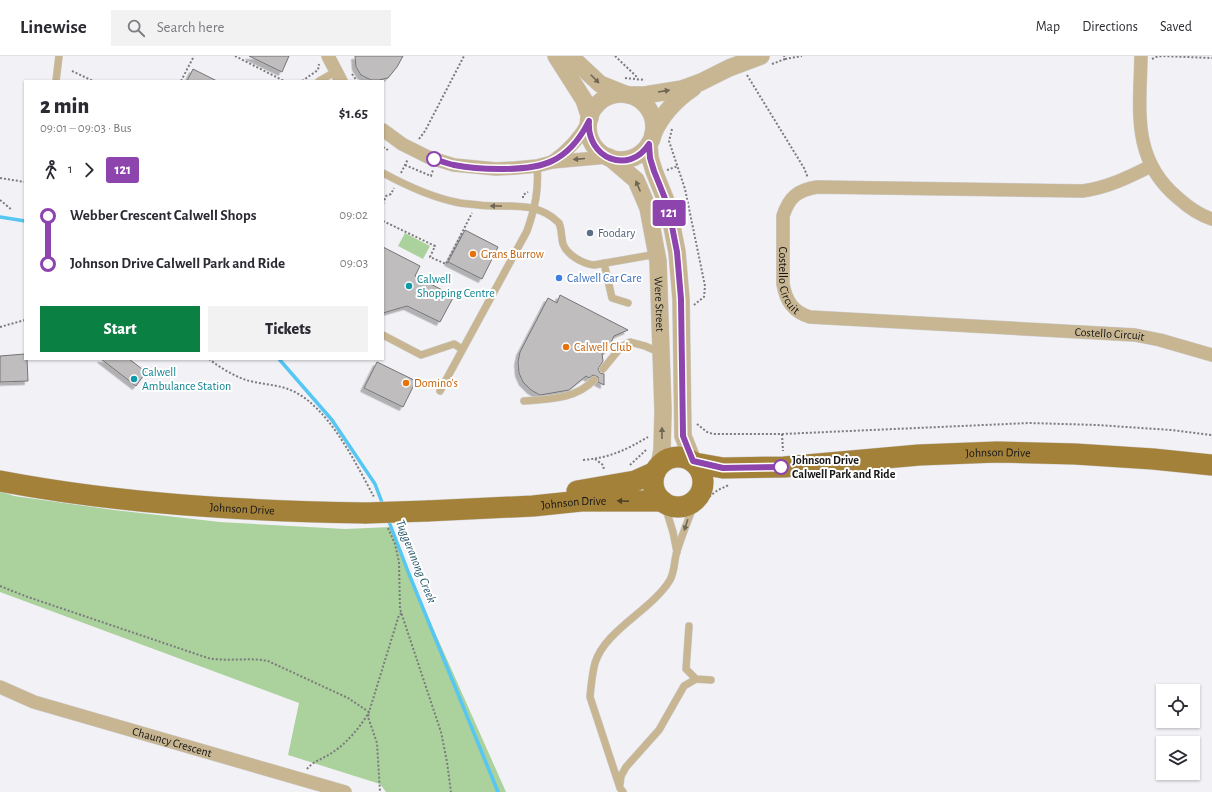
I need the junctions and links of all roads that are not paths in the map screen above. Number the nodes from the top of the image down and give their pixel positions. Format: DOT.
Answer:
graph roads {
  1 [pos="59,56"];
  2 [pos="556,56"];
  3 [pos="570,56"];
  4 [pos="760,56"];
  5 [pos="323,58"];
  6 [pos="1146,58"];
  7 [pos="338,77"];
  8 [pos="56,80"];
  9 [pos="324,80"];
  10 [pos="701,82"];
  11 [pos="626,95"];
  12 [pos="589,119"];
  13 [pos="384,131"];
  14 [pos="651,139"];
  15 [pos="608,157"];
  16 [pos="552,162"];
  17 [pos="537,166"];
  18 [pos="1151,166"];
  19 [pos="384,173"];
  20 [pos="535,208"];
  21 [pos="1212,219"];
  22 [pos="657,254"];
  23 [pos="604,263"];
  24 [pos="628,303"];
  25 [pos="384,336"];
  26 [pos="462,349"];
  27 [pos="661,353"];
  28 [pos="1212,355"];
  29 [pos="603,369"];
  30 [pos="594,380"];
  31 [pos="440,392"];
  32 [pos="524,401"];
  33 [pos="784,460"];
  34 [pos="694,462"];
  35 [pos="1212,465"];
  36 [pos="657,469"];
  37 [pos="0,481"];
  38 [pos="698,498"];
  39 [pos="663,502"];
  40 [pos="486,507"];
  41 [pos="677,552"];
  42 [pos="689,626"];
  43 [pos="686,669"];
  44 [pos="696,679"];
  45 [pos="711,680"];
  46 [pos="684,686"];
  47 [pos="0,687"];
  48 [pos="329,790"];
  49 [pos="621,790"];
  50 [pos="345,792"];
  1 -- 8 [label="lane"];
  2 -- 12 [label="street"];
  3 -- 11 [label="street, one-way"];
  4 -- 10 [label="street"];
  5 -- 7 [label="street"];
  6 -- 18 [label="street"];
  7 -- 9 [label="lane"];
  11 -- 10 [label="street, one-way"];
  10 -- 14 [label="street"];
  11 -- 12 [label="street"];
  11 -- 14 [label="street"];
  12 -- 15 [label="street"];
  12 -- 16 [label="street"];
  13 -- 17 [label="street"];
  14 -- 15 [label="street"];
  14 -- 34 [label="street, Were Street"];
  15 -- 16 [label="street, one-way"];
  22 -- 15 [label="street, Were Street, one-way"];
  16 -- 17 [label="street"];
  17 -- 20 [label="lane"];
  18 -- 21 [label="street"];
  18 -- 28 [label="street, Costello Circuit"];
  20 -- 19 [label="lane, one-way"];
  20 -- 23 [label="lane"];
  20 -- 26 [label="lane"];
  22 -- 23 [label="lane"];
  22 -- 27 [label="street, Were Street"];
  23 -- 24 [label="lane"];
  25 -- 26 [label="lane"];
  26 -- 31 [label="lane"];
  27 -- 29 [label="lane"];
  36 -- 27 [label="street, Were Street, one-way"];
  30 -- 32 [label="lane"];
  33 -- 34 [label="main road, Johnson Drive"];
  33 -- 35 [label="main road, Johnson Drive"];
  33 -- 38 [label="main road, Johnson Drive"];
  34 -- 36 [label="main road"];
  34 -- 38 [label="main road"];
  36 -- 39 [label="main road"];
  36 -- 40 [label="main road, Johnson Drive"];
  37 -- 40 [label="main road, Johnson Drive, bridge"];
  38 -- 39 [label="main road"];
  38 -- 41 [label="lane, one-way"];
  39 -- 40 [label="main road, Johnson Drive, one-way"];
  39 -- 41 [label="lane"];
  41 -- 49 [label="lane"];
  42 -- 43 [label="lane"];
  43 -- 44 [label="lane"];
  43 -- 46 [label="lane"];
  44 -- 45 [label="lane"];
  44 -- 46 [label="lane"];
  46 -- 49 [label="lane"];
  47 -- 48 [label="street, Chauncy Crescent"];
  48 -- 50 [label="street, Chauncy Crescent"];
}
